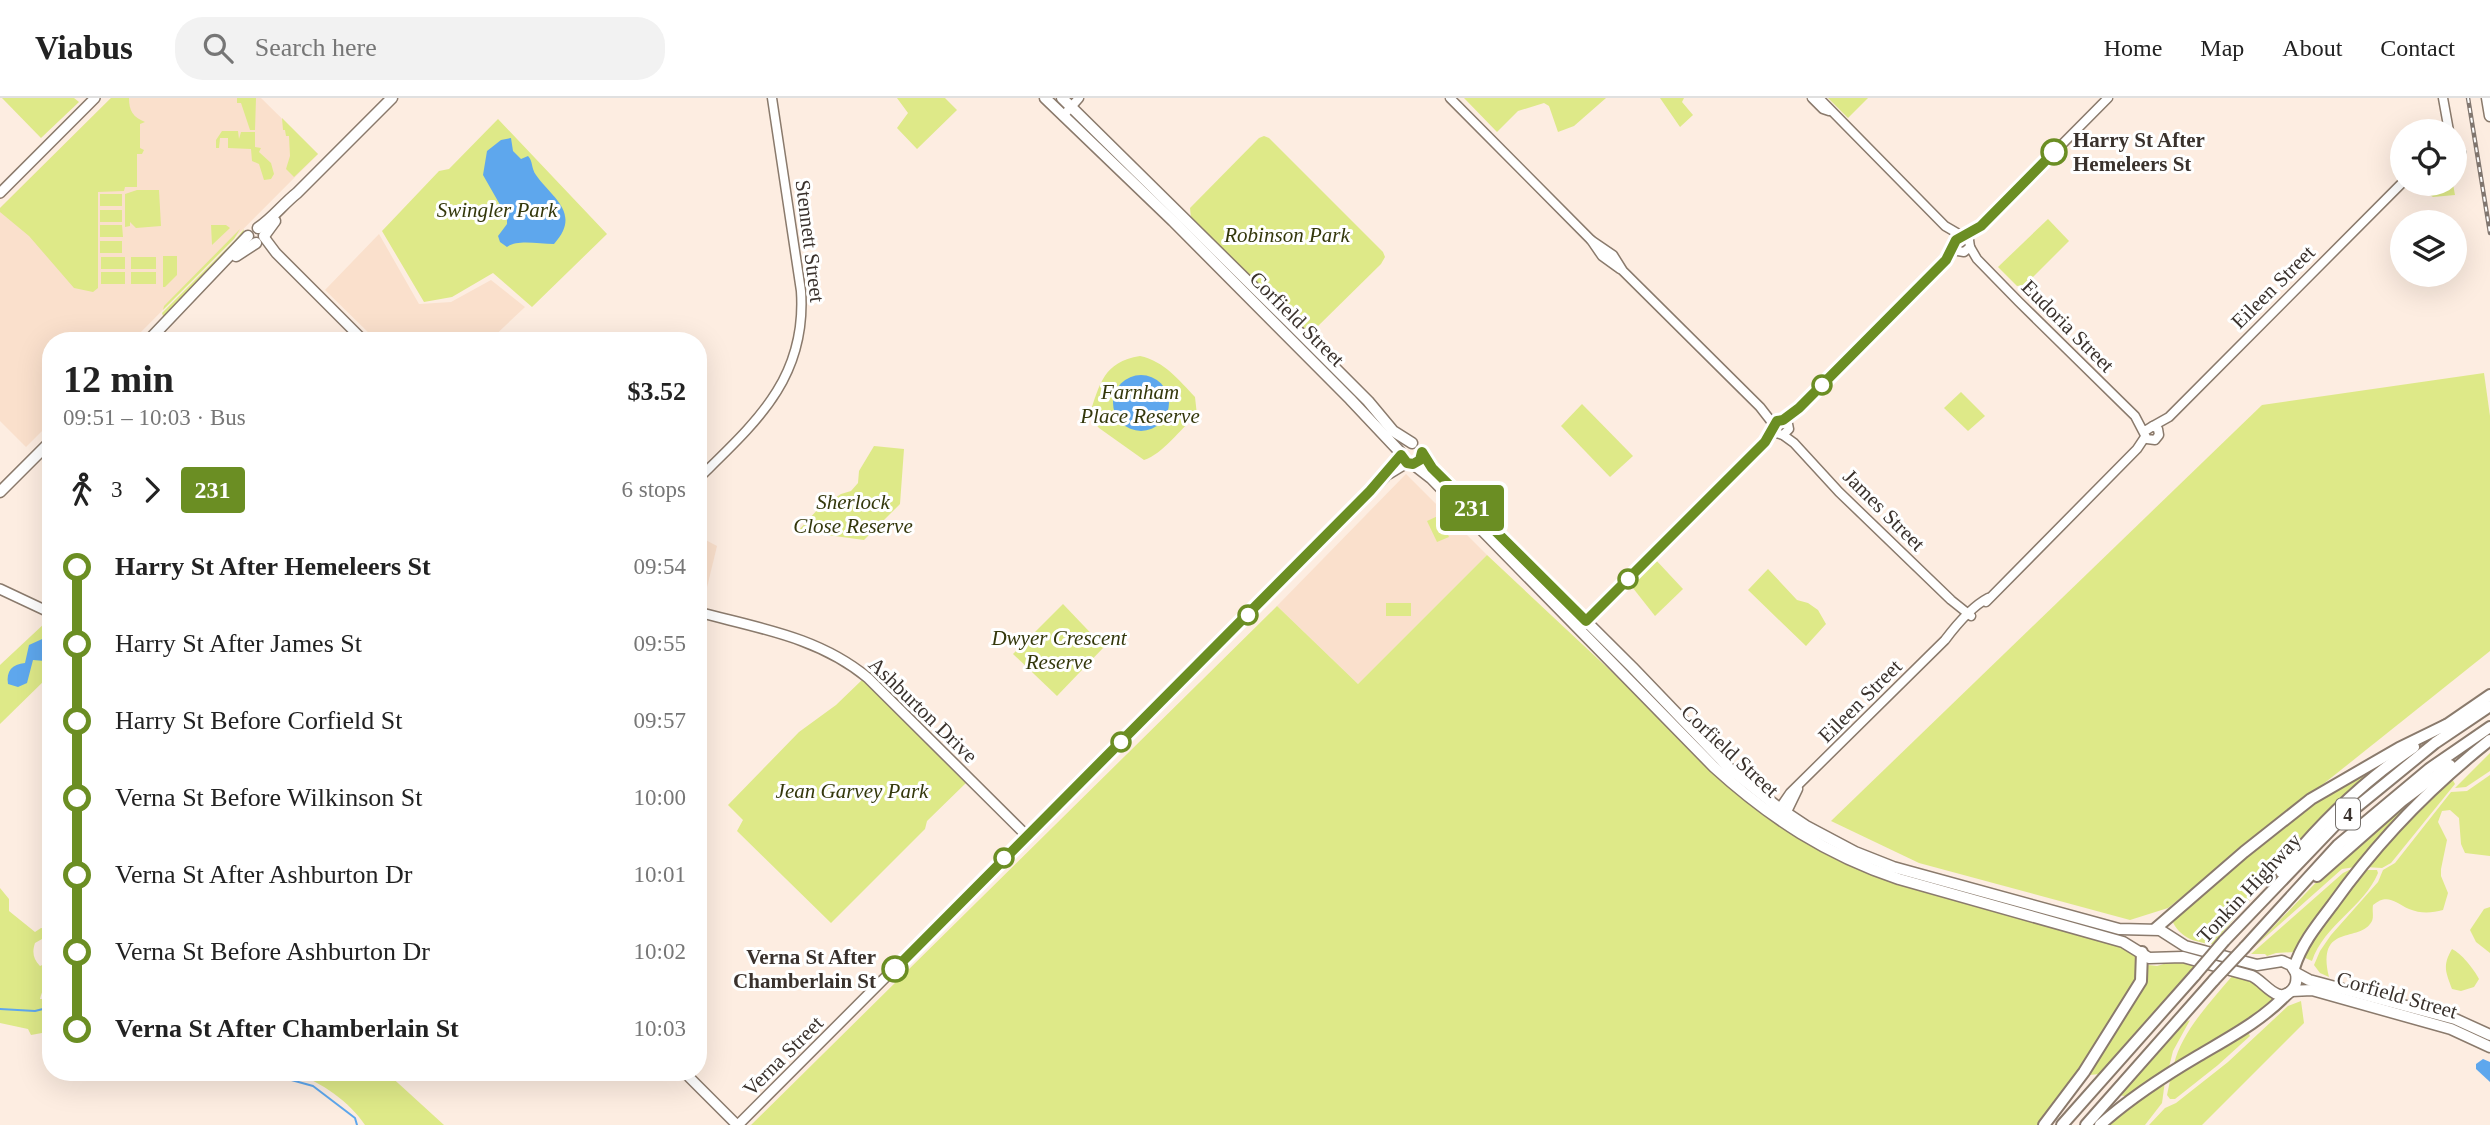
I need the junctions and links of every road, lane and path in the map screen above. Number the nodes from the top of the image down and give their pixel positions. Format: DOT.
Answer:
graph roads {
  1 [pos="95,98"];
  2 [pos="392,98"];
  3 [pos="772,98"];
  4 [pos="1045,98"];
  5 [pos="1062,98"];
  6 [pos="1079,98"];
  7 [pos="1450,98"];
  8 [pos="1812,98"];
  9 [pos="1819,98"];
  10 [pos="2108,98"];
  11 [pos="2443,98"];
  12 [pos="2487,98"];
  13 [pos="1071,107"];
  14 [pos="1832,113"];
  15 [pos="1063,116"];
  16 [pos="2490,116"];
  17 [pos="2447,119"];
  18 [pos="0,193"];
  19 [pos="2390,195"];
  20 [pos="258,237"];
  21 [pos="1963,245"];
  22 [pos="158,332"];
  23 [pos="164,332"];
  24 [pos="355,332"];
  25 [pos="1781,427"];
  26 [pos="2150,432"];
  27 [pos="1412,443"];
  28 [pos="42,450"];
  29 [pos="1422,452"];
  30 [pos="1405,459"];
  31 [pos="707,470"];
  32 [pos="0,492"];
  33 [pos="1484,519"];
  34 [pos="1501,551"];
  35 [pos="0,589"];
  36 [pos="42,609"];
  37 [pos="707,613"];
  38 [pos="1967,617"];
  39 [pos="1582,624"];
  40 [pos="2490,695"];
  41 [pos="2490,706"];
  42 [pos="1685,722"];
  43 [pos="2445,725"];
  44 [pos="2490,727"];
  45 [pos="2490,739"];
  46 [pos="1693,747"];
  47 [pos="1780,815"];
  48 [pos="1027,836"];
  49 [pos="2268,921"];
  50 [pos="2152,930"];
  51 [pos="2234,932"];
  52 [pos="2142,952"];
  53 [pos="2295,970"];
  54 [pos="2289,992"];
  55 [pos="2490,1035"];
  56 [pos="2490,1046"];
  57 [pos="693,1081"];
  58 [pos="738,1125"];
  59 [pos="2044,1125"];
  60 [pos="2062,1125"];
  61 [pos="2086,1125"];
  62 [pos="2100,1125"];
  1 -- 18 [label="main road"];
  2 -- 20 [label="main road"];
  3 -- 31 [label="street, Stennett Street"];
  4 -- 15 [label="main road, Corfield Street"];
  5 -- 13 [label="main road, Corfield Street"];
  6 -- 13 [label="street"];
  7 -- 25 [label="street, James Street"];
  8 -- 14 [label="street, Eudoria Street"];
  9 -- 14 [label="street, Eudoria Street"];
  10 -- 21 [label="street"];
  11 -- 17 [label="street"];
  12 -- 16 [label="main road"];
  13 -- 15 [label="street"];
  13 -- 27 [label="main road, Corfield Street"];
  14 -- 21 [label="street, Eudoria Street"];
  15 -- 30 [label="main road, Corfield Street"];
  19 -- 26 [label="street, Eileen Street"];
  20 -- 22 [label="main road"];
  20 -- 23 [label="main road"];
  20 -- 24 [label="main road"];
  21 -- 25 [label="street"];
  21 -- 26 [label="street, Eudoria Street"];
  25 -- 38 [label="street, James Street"];
  25 -- 39 [label="street"];
  26 -- 38 [label="street, Eileen Street"];
  27 -- 29 [label="main road, Corfield Street"];
  27 -- 30 [label="main road"];
  28 -- 32 [label="main road"];
  29 -- 30 [label="main road"];
  29 -- 33 [label="main road, Corfield Street"];
  30 -- 34 [label="main road, Corfield Street"];
  30 -- 48 [label="main road, Verna Street"];
  33 -- 34 [label="main road"];
  33 -- 39 [label="main road, Corfield Street"];
  34 -- 39 [label="main road, Corfield Street"];
  35 -- 36 [label="main road"];
  37 -- 48 [label="main road, Ashburton Drive"];
  38 -- 47 [label="street, Eileen Street"];
  39 -- 42 [label="main road, Corfield Street"];
  39 -- 46 [label="main road, Corfield Street"];
  40 -- 43 [label="highway"];
  41 -- 51 [label="highway, Tonkin Highway / 4"];
  42 -- 46 [label="main road"];
  42 -- 47 [label="main road, Corfield Street"];
  43 -- 50 [label="highway"];
  43 -- 51 [label="highway"];
  44 -- 49 [label="highway, Tonkin Highway / 4"];
  45 -- 49 [label="highway"];
  45 -- 53 [label="highway"];
  46 -- 47 [label="main road, Corfield Street"];
  47 -- 50 [label="main road, Corfield Street"];
  47 -- 52 [label="main road, Corfield Street"];
  48 -- 58 [label="main road, Verna Street"];
  49 -- 61 [label="highway, Tonkin Highway / 4, bridge"];
  50 -- 52 [label="main road"];
  50 -- 53 [label="main road, Corfield Street"];
  51 -- 60 [label="highway, Tonkin Highway / 4, bridge"];
  52 -- 54 [label="main road, Corfield Street"];
  52 -- 59 [label="highway"];
  53 -- 54 [label="main road"];
  53 -- 55 [label="main road, Corfield Street"];
  54 -- 56 [label="main road, Corfield Street"];
  54 -- 62 [label="highway"];
  57 -- 58 [label="main road"];
}
